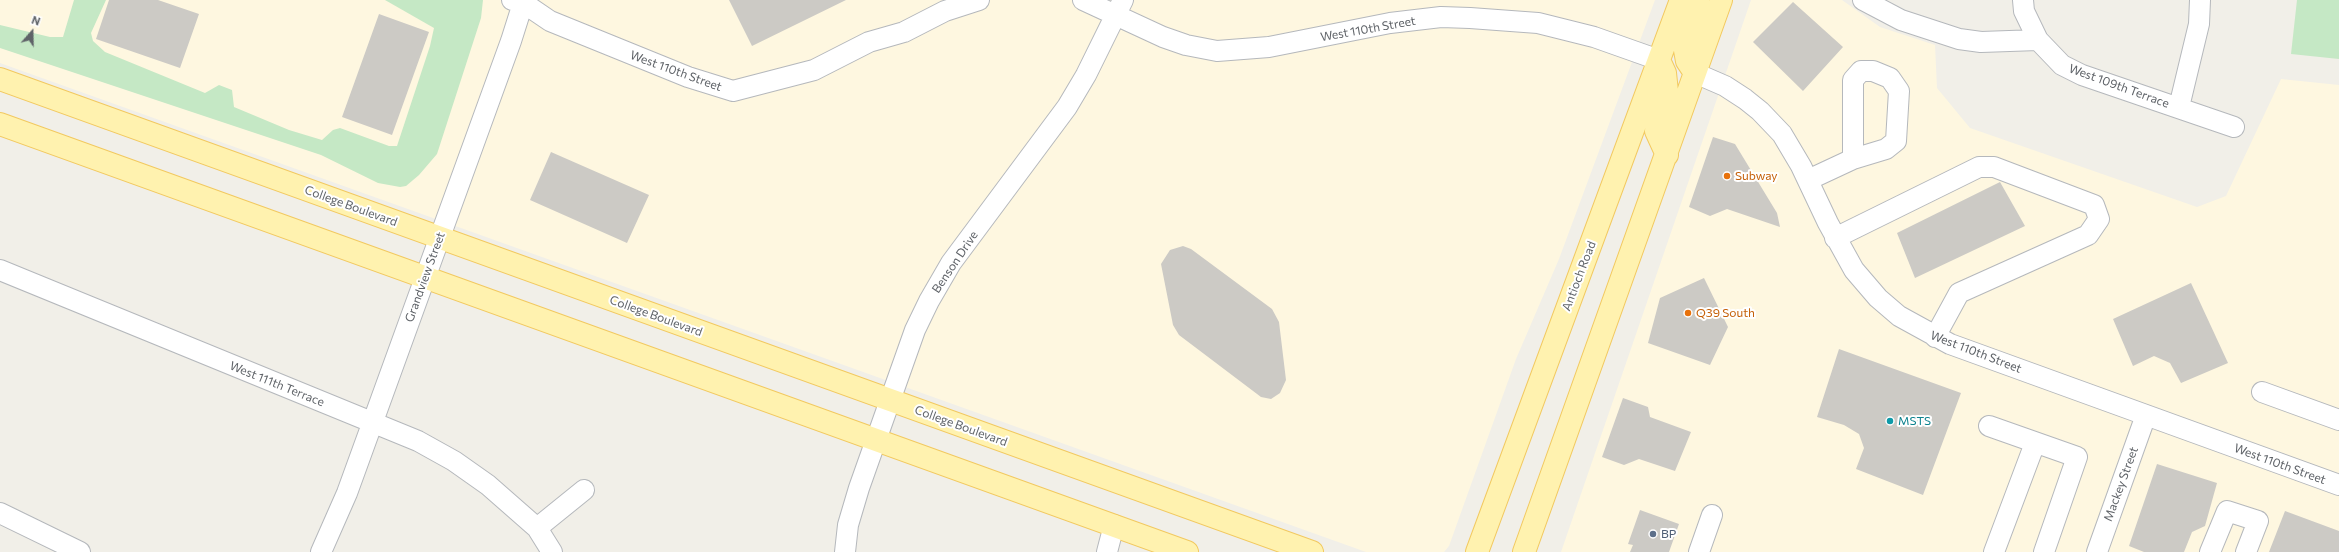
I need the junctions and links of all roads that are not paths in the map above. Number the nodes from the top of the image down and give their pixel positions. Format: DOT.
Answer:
graph roads {
  1 [pos="979,0"];
  2 [pos="1082,0"];
  3 [pos="1681,0"];
  4 [pos="1698,0"];
  5 [pos="1722,0"];
  6 [pos="1863,0"];
  7 [pos="2023,0"];
  8 [pos="2200,0"];
  9 [pos="519,1"];
  10 [pos="1119,8"];
  11 [pos="2038,40"];
  12 [pos="1659,60"];
  13 [pos="1695,73"];
  14 [pos="0,79"];
  15 [pos="2179,107"];
  16 [pos="0,124"];
  17 [pos="2234,127"];
  18 [pos="1667,155"];
  19 [pos="1853,159"];
  20 [pos="1808,180"];
  21 [pos="439,237"];
  22 [pos="1835,238"];
  23 [pos="0,270"];
  24 [pos="424,278"];
  25 [pos="1935,337"];
  26 [pos="2262,392"];
  27 [pos="890,401"];
  28 [pos="2146,415"];
  29 [pos="2339,420"];
  30 [pos="373,423"];
  31 [pos="1989,426"];
  32 [pos="876,439"];
  33 [pos="2036,442"];
  34 [pos="2339,485"];
  35 [pos="584,490"];
  36 [pos="0,513"];
  37 [pos="1712,515"];
  38 [pos="1114,525"];
  39 [pos="537,528"];
  40 [pos="80,552"];
  41 [pos="321,552"];
  42 [pos="552,552"];
  43 [pos="845,552"];
  44 [pos="1107,552"];
  45 [pos="1187,552"];
  46 [pos="1312,552"];
  47 [pos="1477,552"];
  48 [pos="1524,552"];
  49 [pos="1699,552"];
  50 [pos="1994,552"];
  51 [pos="2044,552"];
  52 [pos="2097,552"];
  53 [pos="2210,552"];
  54 [pos="2246,552"];
  1 -- 9 [label="street, West 110th Street"];
  2 -- 10 [label="street, West 110th Street"];
  3 -- 12 [label="main road, Antioch Road"];
  4 -- 13 [label="main road"];
  5 -- 13 [label="main road"];
  6 -- 11 [label="street"];
  7 -- 11 [label="street, West 109th Terrace"];
  8 -- 15 [label="street, West 109th Terrace"];
  9 -- 21 [label="street, Grandview Street"];
  10 -- 12 [label="street, West 110th Street"];
  10 -- 27 [label="street, Benson Drive"];
  11 -- 15 [label="street, West 109th Terrace"];
  12 -- 18 [label="main road"];
  12 -- 47 [label="main road, Antioch Road"];
  13 -- 18 [label="main road"];
  13 -- 20 [label="street, West 110th Street"];
  14 -- 21 [label="main road, College Boulevard"];
  15 -- 17 [label="street, West 109th Terrace"];
  16 -- 24 [label="main road"];
  18 -- 48 [label="main road"];
  19 -- 20 [label="street"];
  20 -- 22 [label="street, West 110th Street"];
  21 -- 24 [label="street, Grandview Street"];
  21 -- 27 [label="main road, College Boulevard"];
  22 -- 25 [label="street, West 110th Street"];
  22 -- 25 [label="street"];
  23 -- 30 [label="street, West 111th Terrace"];
  24 -- 30 [label="street, Grandview Street"];
  24 -- 32 [label="main road"];
  25 -- 28 [label="street, West 110th Street"];
  26 -- 29 [label="street"];
  27 -- 32 [label="street, Benson Drive"];
  27 -- 46 [label="main road, College Boulevard"];
  28 -- 34 [label="street, West 110th Street"];
  28 -- 52 [label="street, Mackey Street"];
  30 -- 39 [label="street, West 111th Terrace"];
  30 -- 41 [label="street, Grandview Street"];
  31 -- 33 [label="street"];
  32 -- 38 [label="main road"];
  32 -- 43 [label="street, Benson Drive"];
  33 -- 50 [label="street"];
  33 -- 51 [label="street"];
  35 -- 39 [label="street"];
  36 -- 40 [label="street"];
  37 -- 49 [label="street"];
  38 -- 44 [label="street"];
  38 -- 45 [label="main road"];
  39 -- 42 [label="street, West 111th Terrace"];
  53 -- 54 [label="street"];
}
